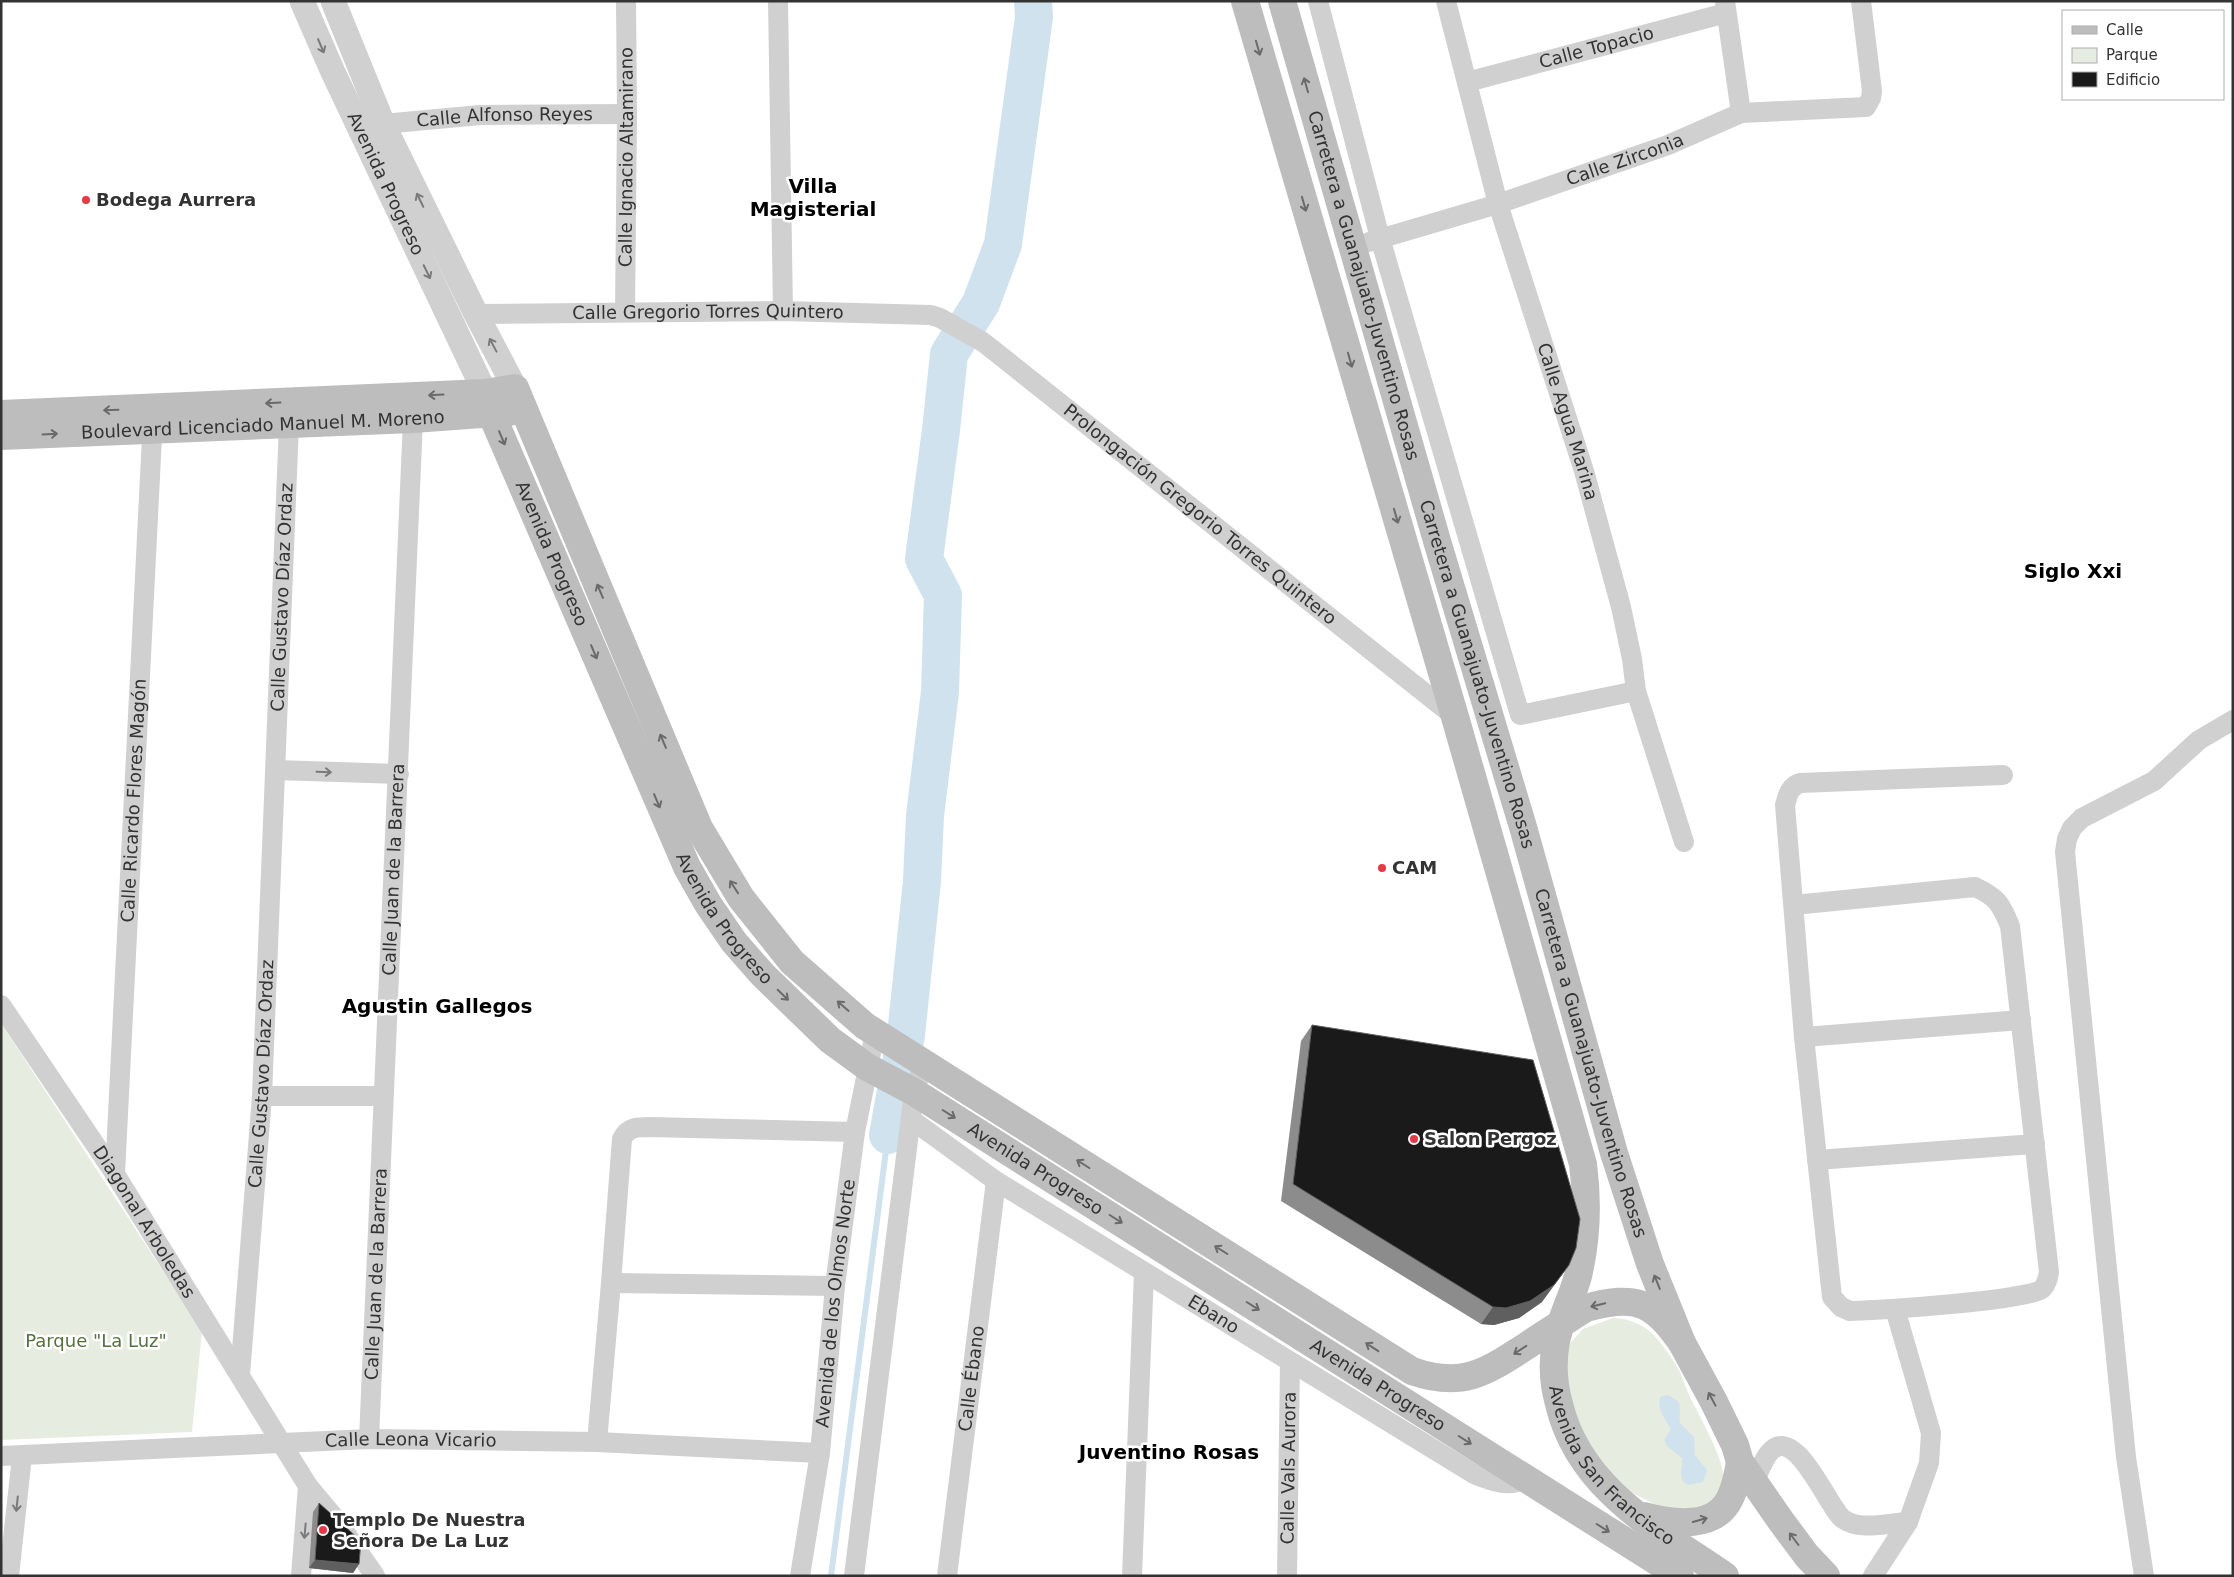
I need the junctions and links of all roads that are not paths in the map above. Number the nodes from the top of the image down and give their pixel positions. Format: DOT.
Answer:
graph roads {
  1 [pos="302,1"];
  2 [pos="333,1"];
  3 [pos="626,1"];
  4 [pos="778,1"];
  5 [pos="1244,1"];
  6 [pos="1282,1"];
  7 [pos="1318,1"];
  8 [pos="1446,1"];
  9 [pos="1861,1"];
  10 [pos="1725,7"];
  11 [pos="1467,82"];
  12 [pos="1741,113"];
  13 [pos="627,114"];
  14 [pos="383,124"];
  15 [pos="1498,204"];
  16 [pos="1380,238"];
  17 [pos="1353,248"];
  18 [pos="783,311"];
  19 [pos="625,312"];
  20 [pos="476,314"];
  21 [pos="940,318"];
  22 [pos="520,400"];
  23 [pos="488,403"];
  24 [pos="1,414"];
  25 [pos="153,418"];
  26 [pos="413,419"];
  27 [pos="289,424"];
  28 [pos="1,436"];
  29 [pos="1636,691"];
  30 [pos="1455,717"];
  31 [pos="2233,720"];
  32 [pos="276,770"];
  33 [pos="399,774"];
  34 [pos="2003,776"];
  35 [pos="1684,842"];
  36 [pos="1794,905"];
  37 [pos="1,1005"];
  38 [pos="2021,1020"];
  39 [pos="878,1035"];
  40 [pos="1804,1037"];
  41 [pos="919,1062"];
  42 [pos="870,1069"];
  43 [pos="911,1091"];
  44 [pos="262,1096"];
  45 [pos="383,1096"];
  46 [pos="912,1120"];
  47 [pos="855,1132"];
  48 [pos="2035,1144"];
  49 [pos="1817,1160"];
  50 [pos="115,1174"];
  51 [pos="996,1181"];
  52 [pos="1144,1272"];
  53 [pos="612,1283"];
  54 [pos="835,1286"];
  55 [pos="1310,1306"];
  56 [pos="1895,1309"];
  57 [pos="1560,1323"];
  58 [pos="1295,1332"];
  59 [pos="1682,1343"];
  60 [pos="1290,1362"];
  61 [pos="240,1375"];
  62 [pos="369,1440"];
  63 [pos="283,1442"];
  64 [pos="596,1442"];
  65 [pos="820,1453"];
  66 [pos="1,1456"];
  67 [pos="22,1456"];
  68 [pos="1747,1471"];
  69 [pos="1524,1478"];
  70 [pos="308,1486"];
  71 [pos="1547,1493"];
  72 [pos="1636,1514"];
  73 [pos="1908,1522"];
  74 [pos="9,1576"];
  75 [pos="301,1576"];
  76 [pos="375,1576"];
  77 [pos="800,1576"];
  78 [pos="854,1576"];
  79 [pos="947,1576"];
  80 [pos="1132,1576"];
  81 [pos="1288,1576"];
  82 [pos="1680,1576"];
  83 [pos="1725,1576"];
  84 [pos="1826,1576"];
  85 [pos="1873,1576"];
  86 [pos="2144,1576"];
  1 -- 23 [label="street, Avenida Progreso, one-way"];
  2 -- 14 [label="street, Avenida Progreso"];
  3 -- 13 [label="street, Calle Ignacio Altamirano"];
  4 -- 18 [label="street"];
  5 -- 30 [label="main road, Carretera a Guanajuato-Juventino Rosas, one-way"];
  17 -- 6 [label="main road, Carretera a Guanajuato-Juventino Rosas, one-way"];
  7 -- 16 [label="street"];
  8 -- 11 [label="street, Calle Agua Marina"];
  9 -- 12 [label="street, Calle Zirconia"];
  10 -- 11 [label="street, Calle Topacio"];
  10 -- 12 [label="street"];
  11 -- 15 [label="street, Calle Agua Marina"];
  12 -- 15 [label="street, Calle Zirconia"];
  13 -- 14 [label="street, Calle Alfonso Reyes"];
  13 -- 19 [label="street, Calle Ignacio Altamirano"];
  20 -- 14 [label="street, Avenida Progreso, one-way"];
  15 -- 16 [label="street, Calle Zirconia"];
  15 -- 29 [label="street, Calle Agua Marina"];
  16 -- 17 [label="street, Calle Zirconia"];
  16 -- 29 [label="street"];
  59 -- 17 [label="main road, Carretera a Guanajuato-Juventino Rosas, one-way"];
  18 -- 19 [label="street, Calle Gregorio Torres Quintero"];
  18 -- 21 [label="street, Calle Gregorio Torres Quintero"];
  19 -- 20 [label="street, Calle Gregorio Torres Quintero"];
  22 -- 20 [label="street, Avenida Progreso, one-way"];
  21 -- 30 [label="street, Prolongación Gregorio Torres Quintero"];
  22 -- 23 [label="main road, Boulevard Licenciado Manuel M. Moreno"];
  39 -- 22 [label="main road, Avenida Progreso, one-way"];
  23 -- 25 [label="main road, Boulevard Licenciado Manuel M. Moreno, one-way"];
  23 -- 26 [label="main road, Boulevard Licenciado Manuel M. Moreno"];
  23 -- 42 [label="main road, Avenida Progreso, one-way"];
  25 -- 24 [label="main road, Boulevard Licenciado Manuel M. Moreno, one-way"];
  25 -- 27 [label="main road, Boulevard Licenciado Manuel M. Moreno"];
  28 -- 25 [label="main road, Boulevard Licenciado Manuel M. Moreno, one-way"];
  25 -- 50 [label="street, Calle Ricardo Flores Magón"];
  26 -- 27 [label="main road, Boulevard Licenciado Manuel M. Moreno"];
  26 -- 33 [label="street, Calle Juan de la Barrera"];
  27 -- 32 [label="street, Calle Gustavo Díaz Ordaz"];
  29 -- 35 [label="street, Calle Agua Marina"];
  30 -- 57 [label="main road, Carretera a Guanajuato-Juventino Rosas"];
  31 -- 86 [label="street"];
  32 -- 33 [label="street, one-way"];
  32 -- 44 [label="street, Calle Gustavo Díaz Ordaz"];
  33 -- 45 [label="street, Calle Juan de la Barrera"];
  34 -- 36 [label="street"];
  36 -- 38 [label="street"];
  36 -- 40 [label="street"];
  37 -- 50 [label="street, Diagonal Arboledas"];
  38 -- 40 [label="street"];
  38 -- 48 [label="street"];
  39 -- 41 [label="main road, Avenida Progreso"];
  39 -- 42 [label="street, Avenida de los Olmos Norte"];
  40 -- 49 [label="street"];
  41 -- 43 [label="street"];
  55 -- 41 [label="main road, Avenida Progreso, one-way"];
  42 -- 43 [label="main road, Avenida Progreso"];
  42 -- 47 [label="street, Avenida de los Olmos Norte"];
  43 -- 46 [label="street"];
  43 -- 58 [label="main road, Avenida Progreso, one-way"];
  44 -- 45 [label="street"];
  44 -- 61 [label="street, Calle Gustavo Díaz Ordaz"];
  45 -- 62 [label="street, Calle Juan de la Barrera"];
  46 -- 51 [label="street, Ebano"];
  46 -- 78 [label="street"];
  47 -- 53 [label="street"];
  47 -- 54 [label="street, Avenida de los Olmos Norte"];
  48 -- 49 [label="street"];
  48 -- 56 [label="street"];
  49 -- 56 [label="street"];
  50 -- 61 [label="street, Diagonal Arboledas"];
  51 -- 52 [label="street, Ebano"];
  51 -- 79 [label="street, Calle Ébano"];
  52 -- 60 [label="street, Ebano"];
  52 -- 80 [label="street"];
  53 -- 54 [label="street"];
  53 -- 64 [label="street"];
  54 -- 65 [label="street, Avenida de los Olmos Norte"];
  57 -- 55 [label="main road, Avenida Progreso, one-way"];
  55 -- 58 [label="main road"];
  56 -- 73 [label="street"];
  59 -- 57 [label="main road, Avenida Progreso, one-way"];
  57 -- 72 [label="main road, Avenida San Francisco"];
  58 -- 69 [label="main road, Avenida Progreso, one-way"];
  68 -- 59 [label="main road, one-way"];
  60 -- 69 [label="street, Ebano"];
  60 -- 81 [label="street, Calle Vals Aurora"];
  61 -- 63 [label="street, Diagonal Arboledas"];
  62 -- 63 [label="street, Calle Leona Vicario"];
  62 -- 64 [label="street, Calle Leona Vicario"];
  63 -- 67 [label="street, Calle Leona Vicario"];
  63 -- 70 [label="street, Diagonal Arboledas"];
  64 -- 65 [label="street, Calle Leona Vicario"];
  65 -- 77 [label="street, Avenida de los Olmos Norte"];
  66 -- 67 [label="street, Calle Leona Vicario"];
  67 -- 74 [label="street, one-way"];
  72 -- 68 [label="main road, one-way"];
  68 -- 73 [label="street"];
  84 -- 68 [label="main road, one-way"];
  69 -- 71 [label="main road, Avenida Progreso"];
  70 -- 75 [label="street, one-way"];
  70 -- 76 [label="street, Diagonal Arboledas"];
  71 -- 72 [label="main road"];
  71 -- 82 [label="main road, Avenida Progreso, one-way"];
  72 -- 83 [label="main road, Avenida San Francisco"];
  73 -- 85 [label="street"];
}
